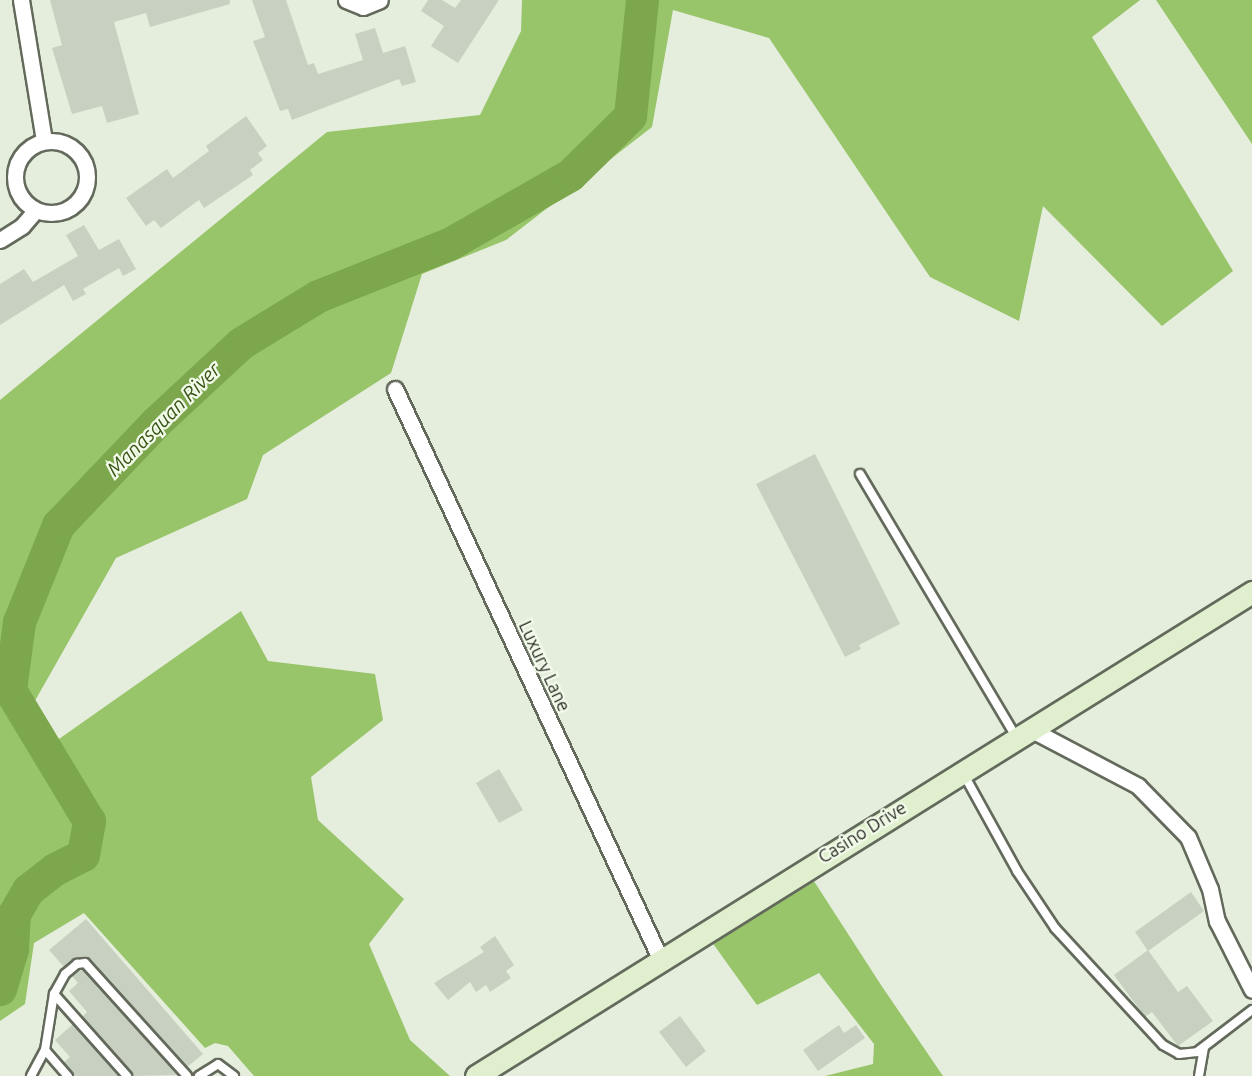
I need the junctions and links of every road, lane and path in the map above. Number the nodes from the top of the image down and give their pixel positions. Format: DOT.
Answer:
graph roads {
  1 [pos="21,0"];
  2 [pos="346,0"];
  3 [pos="380,0"];
  4 [pos="44,140"];
  5 [pos="35,211"];
  6 [pos="0,240"];
  7 [pos="395,389"];
  8 [pos="860,474"];
  9 [pos="1252,592"];
  10 [pos="1024,734"];
  11 [pos="962,771"];
  12 [pos="660,958"];
  13 [pos="1252,990"];
  14 [pos="54,994"];
  15 [pos="1252,1010"];
  16 [pos="1204,1048"];
  17 [pos="45,1050"];
  18 [pos="31,1076"];
  19 [pos="68,1076"];
  20 [pos="127,1076"];
  21 [pos="187,1076"];
  22 [pos="200,1076"];
  23 [pos="234,1076"];
  24 [pos="476,1076"];
  25 [pos="1199,1076"];
  1 -- 4 [label="street"];
  2 -- 3 [label="street"];
  4 -- 5 [label="street"];
  4 -- 5 [label="street"];
  5 -- 6 [label="street"];
  7 -- 12 [label="street, Luxury Lane"];
  8 -- 10 [label="lane"];
  9 -- 10 [label="street, Casino Drive"];
  10 -- 11 [label="street, Casino Drive"];
  10 -- 13 [label="street"];
  11 -- 12 [label="street, Casino Drive"];
  11 -- 16 [label="lane"];
  12 -- 24 [label="street, Casino Drive"];
  14 -- 17 [label="lane"];
  14 -- 20 [label="lane"];
  14 -- 21 [label="lane"];
  15 -- 16 [label="lane"];
  16 -- 25 [label="lane"];
  17 -- 18 [label="lane"];
  17 -- 19 [label="lane"];
  22 -- 23 [label="lane"];
}
